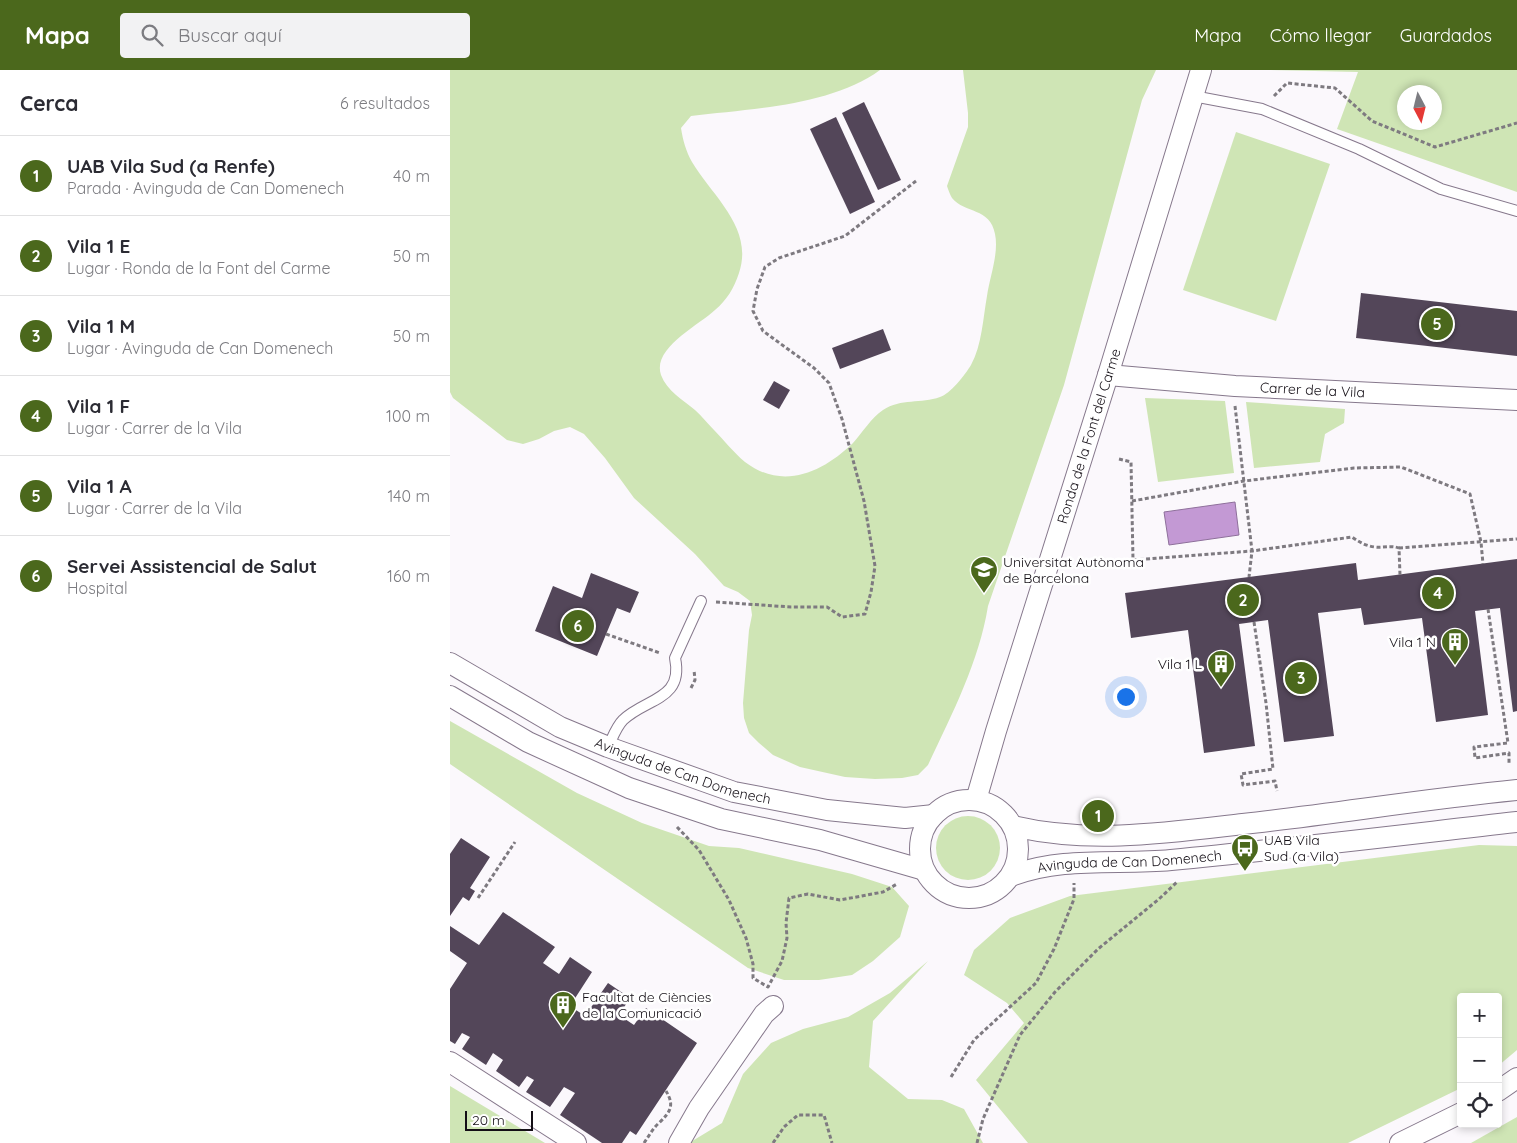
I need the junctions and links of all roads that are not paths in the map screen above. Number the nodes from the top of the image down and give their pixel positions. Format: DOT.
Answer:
graph roads {
  1 [pos="1201,70"];
  2 [pos="1193,96"];
  3 [pos="1517,211"];
  4 [pos="1108,376"];
  5 [pos="1517,400"];
  6 [pos="701,601"];
  7 [pos="450,663"];
  8 [pos="450,696"];
  9 [pos="608,747"];
  10 [pos="1517,790"];
  11 [pos="1496,792"];
  12 [pos="1517,797"];
  13 [pos="976,800"];
  14 [pos="934,815"];
  15 [pos="1517,822"];
  16 [pos="1491,825"];
  17 [pos="1013,826"];
  18 [pos="1517,828"];
  19 [pos="924,870"];
  20 [pos="1011,876"];
  21 [pos="773,1006"];
  22 [pos="450,1062"];
  23 [pos="1517,1078"];
  24 [pos="1502,1088"];
  25 [pos="1457,1114"];
  26 [pos="576,1143"];
  27 [pos="679,1143"];
  28 [pos="1400,1143"];
  1 -- 2 [label="street, Ronda de la Font del Carme"];
  2 -- 3 [label="lane"];
  2 -- 4 [label="street, Ronda de la Font del Carme"];
  4 -- 5 [label="street, Carrer de la Vila"];
  4 -- 13 [label="street, Ronda de la Font del Carme"];
  6 -- 9 [label="lane"];
  7 -- 9 [label="street, Avinguda de Can Domenech"];
  8 -- 19 [label="street, Avinguda de Can Domenech"];
  9 -- 14 [label="street, Avinguda de Can Domenech"];
  10 -- 11 [label="street, Avinguda de Can Domenech"];
  11 -- 12 [label="street"];
  11 -- 17 [label="street, Avinguda de Can Domenech"];
  13 -- 14 [label="street"];
  13 -- 17 [label="street"];
  14 -- 19 [label="street"];
  15 -- 16 [label="street, Avinguda de Can Domenech"];
  16 -- 18 [label="street"];
  16 -- 20 [label="street, Avinguda de Can Domenech"];
  17 -- 20 [label="street"];
  19 -- 20 [label="street"];
  21 -- 27 [label="street"];
  22 -- 26 [label="street"];
  23 -- 24 [label="street"];
  25 -- 28 [label="street"];
}
